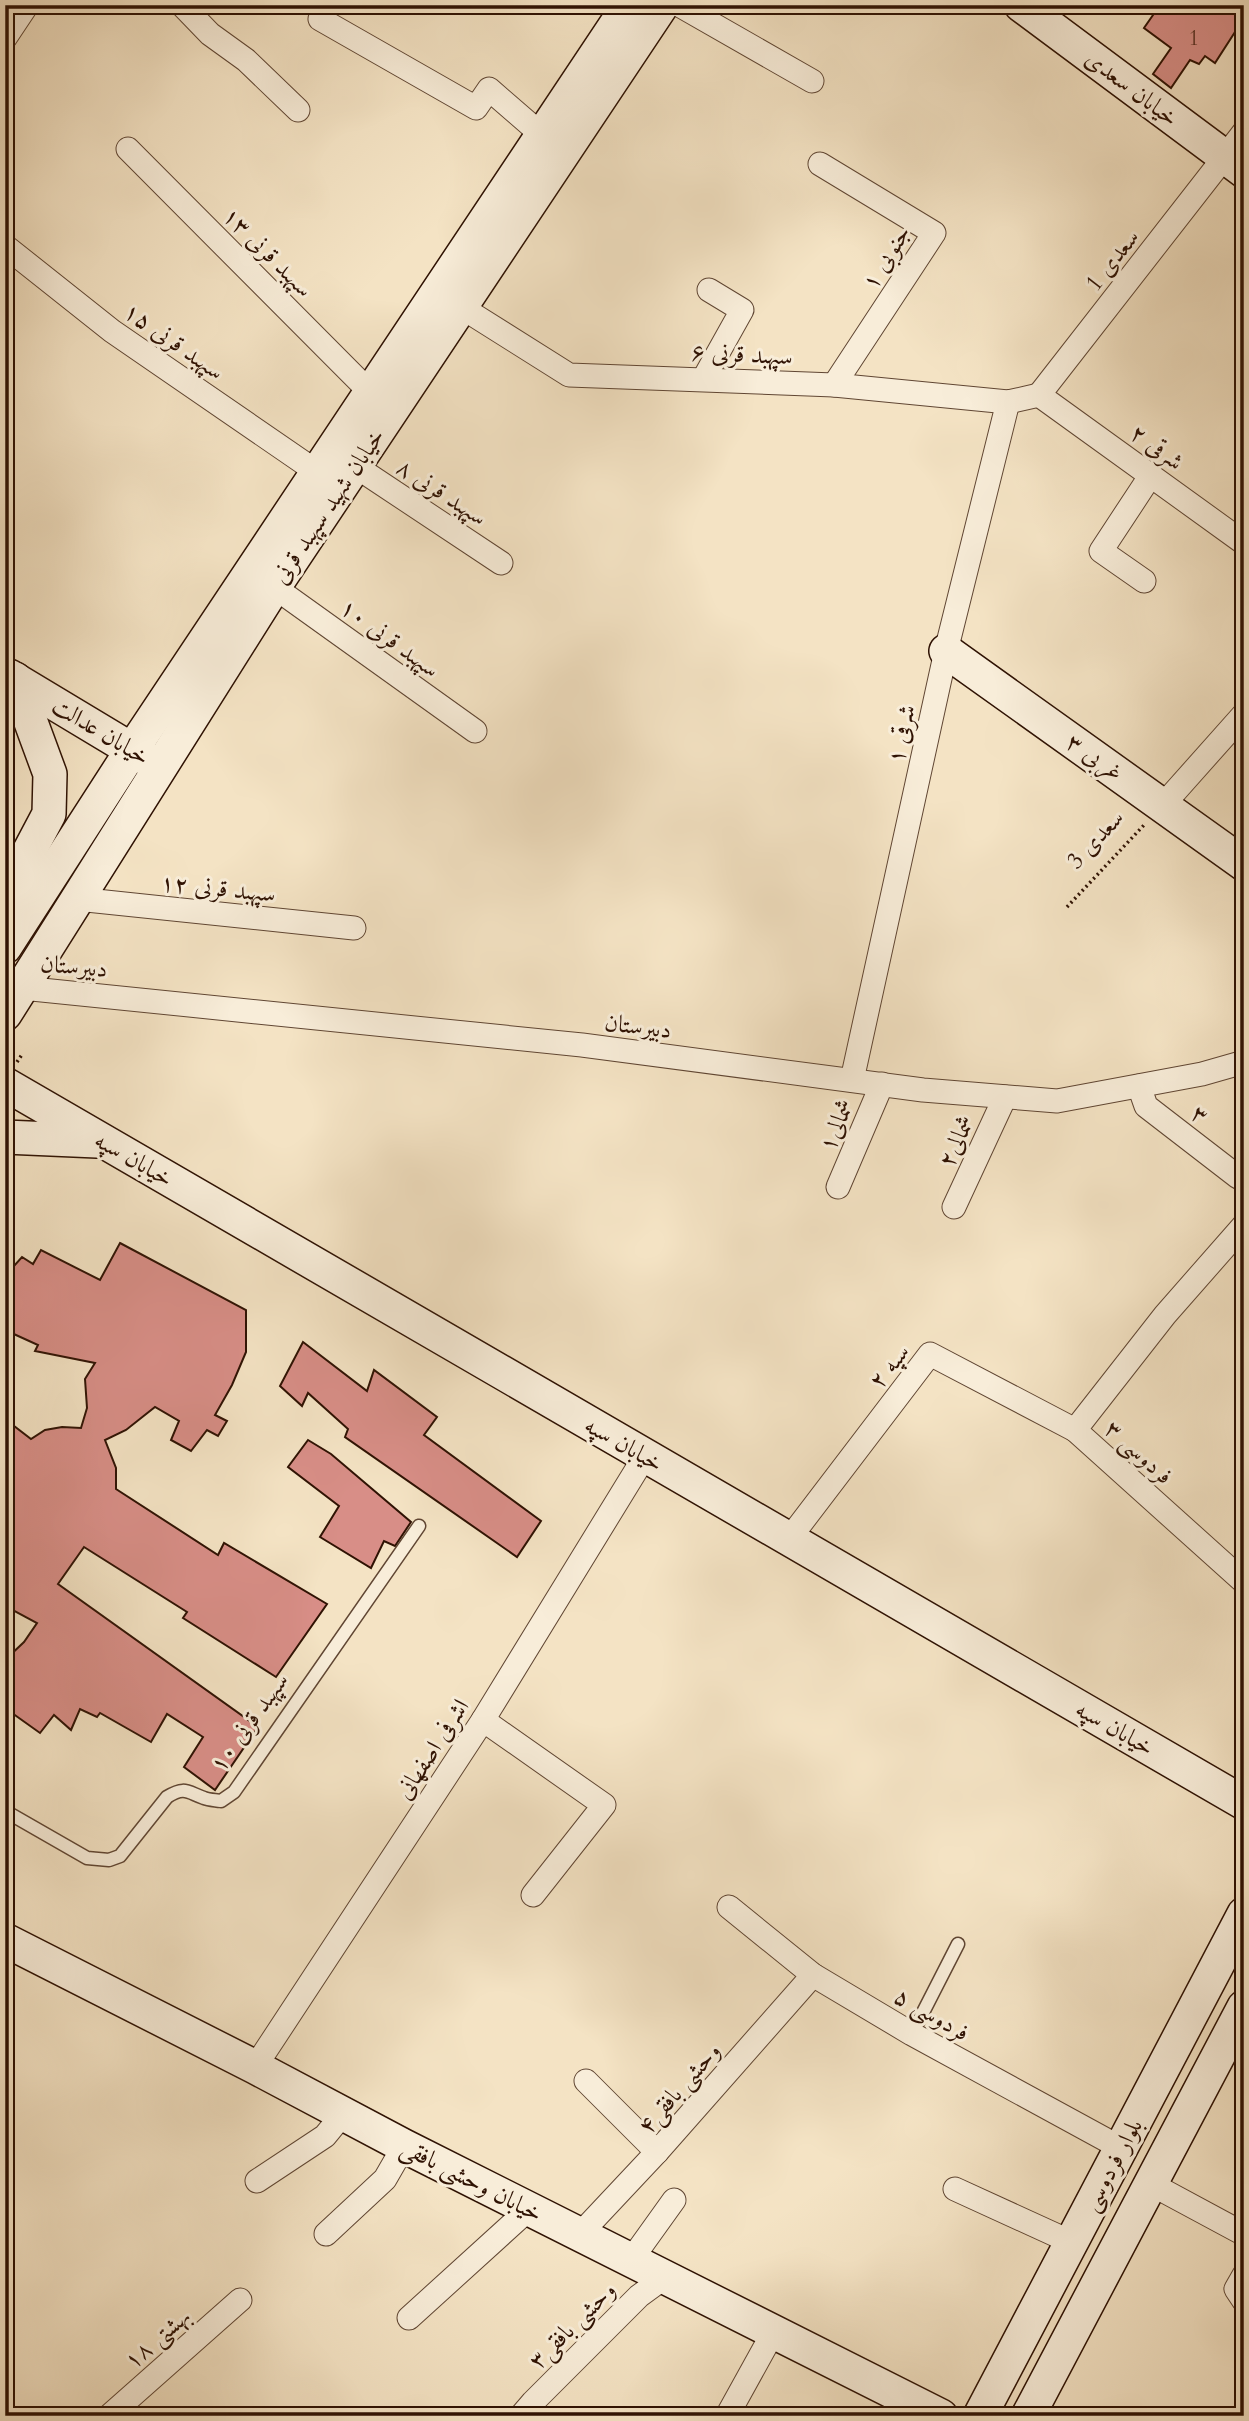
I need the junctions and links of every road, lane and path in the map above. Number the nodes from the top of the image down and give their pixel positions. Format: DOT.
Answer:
graph roads {
  1 [pos="27,5"];
  2 [pos="182,5"];
  3 [pos="629,5"];
  4 [pos="662,5"];
  5 [pos="679,5"];
  6 [pos="1021,5"];
  7 [pos="320,19"];
  8 [pos="5,38"];
  9 [pos="812,81"];
  10 [pos="298,110"];
  11 [pos="542,135"];
  12 [pos="128,149"];
  13 [pos="1238,154"];
  14 [pos="820,164"];
  15 [pos="5,246"];
  16 [pos="709,290"];
  17 [pos="461,307"];
  18 [pos="704,378"];
  19 [pos="834,385"];
  20 [pos="372,390"];
  21 [pos="1039,395"];
  22 [pos="1008,402"];
  23 [pos="355,466"];
  24 [pos="317,472"];
  25 [pos="1151,475"];
  26 [pos="1244,544"];
  27 [pos="501,562"];
  28 [pos="1144,581"];
  29 [pos="274,587"];
  30 [pos="946,651"];
  31 [pos="10,676"];
  32 [pos="1244,713"];
  33 [pos="475,731"];
  34 [pos="146,758"];
  35 [pos="1163,805"];
  36 [pos="1244,864"];
  37 [pos="5,889"];
  38 [pos="77,899"];
  39 [pos="1067,907"];
  40 [pos="354,928"];
  41 [pos="5,947"];
  42 [pos="14,1001"];
  43 [pos="1244,1062"];
  44 [pos="852,1080"];
  45 [pos="5,1084"];
  46 [pos="882,1084"];
  47 [pos="1139,1086"];
  48 [pos="1005,1097"];
  49 [pos="5,1137"];
  50 [pos="103,1141"];
  51 [pos="1238,1177"];
  52 [pos="838,1187"];
  53 [pos="954,1208"];
  54 [pos="1244,1225"];
  55 [pos="1075,1430"];
  56 [pos="645,1455"];
  57 [pos="419,1526"];
  58 [pos="789,1539"];
  59 [pos="1244,1582"];
  60 [pos="483,1720"];
  61 [pos="1244,1802"];
  62 [pos="5,1811"];
  63 [pos="533,1895"];
  64 [pos="729,1907"];
  65 [pos="1244,1914"];
  66 [pos="5,1940"];
  67 [pos="958,1944"];
  68 [pos="813,1975"];
  69 [pos="1244,2007"];
  70 [pos="912,2034"];
  71 [pos="256,2067"];
  72 [pos="586,2081"];
  73 [pos="343,2114"];
  74 [pos="404,2147"];
  75 [pos="1121,2148"];
  76 [pos="657,2152"];
  77 [pos="257,2181"];
  78 [pos="1151,2184"];
  79 [pos="955,2189"];
  80 [pos="674,2200"];
  81 [pos="529,2209"];
  82 [pos="326,2234"];
  83 [pos="580,2234"];
  84 [pos="1244,2234"];
  85 [pos="1071,2242"];
  86 [pos="631,2260"];
  87 [pos="1244,2275"];
  88 [pos="665,2277"];
  89 [pos="240,2300"];
  90 [pos="1244,2301"];
  91 [pos="410,2319"];
  92 [pos="774,2331"];
  93 [pos="109,2416"];
  94 [pos="522,2416"];
  95 [pos="727,2416"];
  96 [pos="941,2416"];
  97 [pos="980,2416"];
  98 [pos="1028,2416"];
  1 -- 8 [label="street"];
  2 -- 10 [label="street"];
  3 -- 11 [label="main road, خیابان شهید سپهبد قرنی"];
  4 -- 17 [label="main road, خیابان شهید سپهبد قرنی"];
  5 -- 9 [label="street"];
  6 -- 13 [label="main road, خیابان سعدی"];
  7 -- 11 [label="street"];
  11 -- 20 [label="main road, خیابان شهید سپهبد قرنی"];
  12 -- 20 [label="street, سپهبد قرنی ۱۳"];
  13 -- 21 [label="street, سعدی 1"];
  14 -- 19 [label="street, ۱ جنوبی"];
  15 -- 24 [label="street, سپهبد قرنی ۱۵"];
  16 -- 18 [label="street"];
  17 -- 18 [label="street, سپهبد قرنی ۶"];
  17 -- 23 [label="main road, خیابان شهید سپهبد قرنی"];
  18 -- 19 [label="street, سپهبد قرنی ۶"];
  19 -- 22 [label="street, سپهبد قرنی ۶"];
  20 -- 24 [label="main road, خیابان شهید سپهبد قرنی"];
  21 -- 22 [label="street, سپهبد قرنی ۶"];
  21 -- 25 [label="street, شرقی ۲"];
  22 -- 30 [label="street, شرقی ۱"];
  23 -- 27 [label="street, سپهبد قرنی ۸"];
  23 -- 29 [label="main road, خیابان شهید سپهبد قرنی"];
  24 -- 34 [label="main road, خیابان شهید سپهبد قرنی"];
  25 -- 26 [label="street, شرقی ۲"];
  25 -- 28 [label="street"];
  29 -- 33 [label="street, سپهبد قرنی ۱۰"];
  29 -- 34 [label="main road, خیابان شهید سپهبد قرنی"];
  30 -- 35 [label="main road, ۳ غربی"];
  30 -- 44 [label="street, شرقی ۱"];
  31 -- 34 [label="main road, خیابان عدالت"];
  31 -- 37 [label="main road"];
  32 -- 35 [label="street"];
  34 -- 38 [label="main road, خیابان شهید سپهبد قرنی"];
  34 -- 41 [label="main road, خیابان شهید سپهبد قرنی"];
  35 -- 36 [label="main road, ۳ غربی"];
  35 -- 39 [label="path, سعدی 3"];
  38 -- 40 [label="street, سپهبد قرنی ۱۲"];
  38 -- 42 [label="main road, خیابان شهید سپهبد قرنی"];
  42 -- 44 [label="street, دبیرستان"];
  43 -- 47 [label="street, دبیرستان"];
  44 -- 46 [label="street, دبیرستان"];
  45 -- 50 [label="main road, خیابان سپه"];
  46 -- 48 [label="street, دبیرستان"];
  46 -- 52 [label="street, شمالی۱"];
  47 -- 48 [label="street, دبیرستان"];
  47 -- 51 [label="street, ۳"];
  48 -- 53 [label="street, شمالی۲"];
  49 -- 50 [label="main road"];
  50 -- 56 [label="main road, خیابان سپه"];
  54 -- 55 [label="street, فردوسی ۳"];
  55 -- 58 [label="street, سپه ۲"];
  55 -- 59 [label="street, فردوسی ۳"];
  56 -- 58 [label="main road, خیابان سپه"];
  56 -- 60 [label="street, اشرفی اصفهانی"];
  57 -- 62 [label="lane, سپهبد قرنی ۱۰"];
  58 -- 61 [label="main road, خیابان سپه"];
  60 -- 63 [label="street"];
  60 -- 71 [label="street, اشرفی اصفهانی"];
  64 -- 68 [label="street, فردوسی ۵"];
  65 -- 75 [label="main road, بلوار فردوسی"];
  66 -- 71 [label="main road, خیابان وحشی بافقی"];
  67 -- 70 [label="lane"];
  68 -- 70 [label="street, فردوسی ۵"];
  68 -- 76 [label="street, وحشی بافقی۴"];
  69 -- 78 [label="main road, بلوار فردوسی"];
  70 -- 75 [label="street, فردوسی ۵"];
  71 -- 73 [label="main road, خیابان وحشی بافقی"];
  72 -- 76 [label="street"];
  73 -- 74 [label="main road, خیابان وحشی بافقی"];
  73 -- 77 [label="street"];
  74 -- 81 [label="main road, خیابان وحشی بافقی"];
  74 -- 82 [label="street"];
  75 -- 85 [label="main road, بلوار فردوسی"];
  76 -- 83 [label="street, وحشی بافقی۴"];
  78 -- 84 [label="street"];
  78 -- 98 [label="main road, بلوار فردوسی"];
  79 -- 85 [label="street"];
  80 -- 86 [label="street"];
  81 -- 83 [label="main road, خیابان وحشی بافقی"];
  81 -- 91 [label="street"];
  83 -- 86 [label="main road, خیابان وحشی بافقی"];
  85 -- 97 [label="main road, بلوار فردوسی"];
  86 -- 88 [label="main road, خیابان وحشی بافقی"];
  87 -- 90 [label="street"];
  88 -- 92 [label="main road, خیابان وحشی بافقی"];
  88 -- 94 [label="street, وحشی بافقی۳"];
  89 -- 93 [label="street, بهشتی ۱۸"];
  92 -- 95 [label="street"];
  92 -- 96 [label="main road, خیابان وحشی بافقی"];
}
